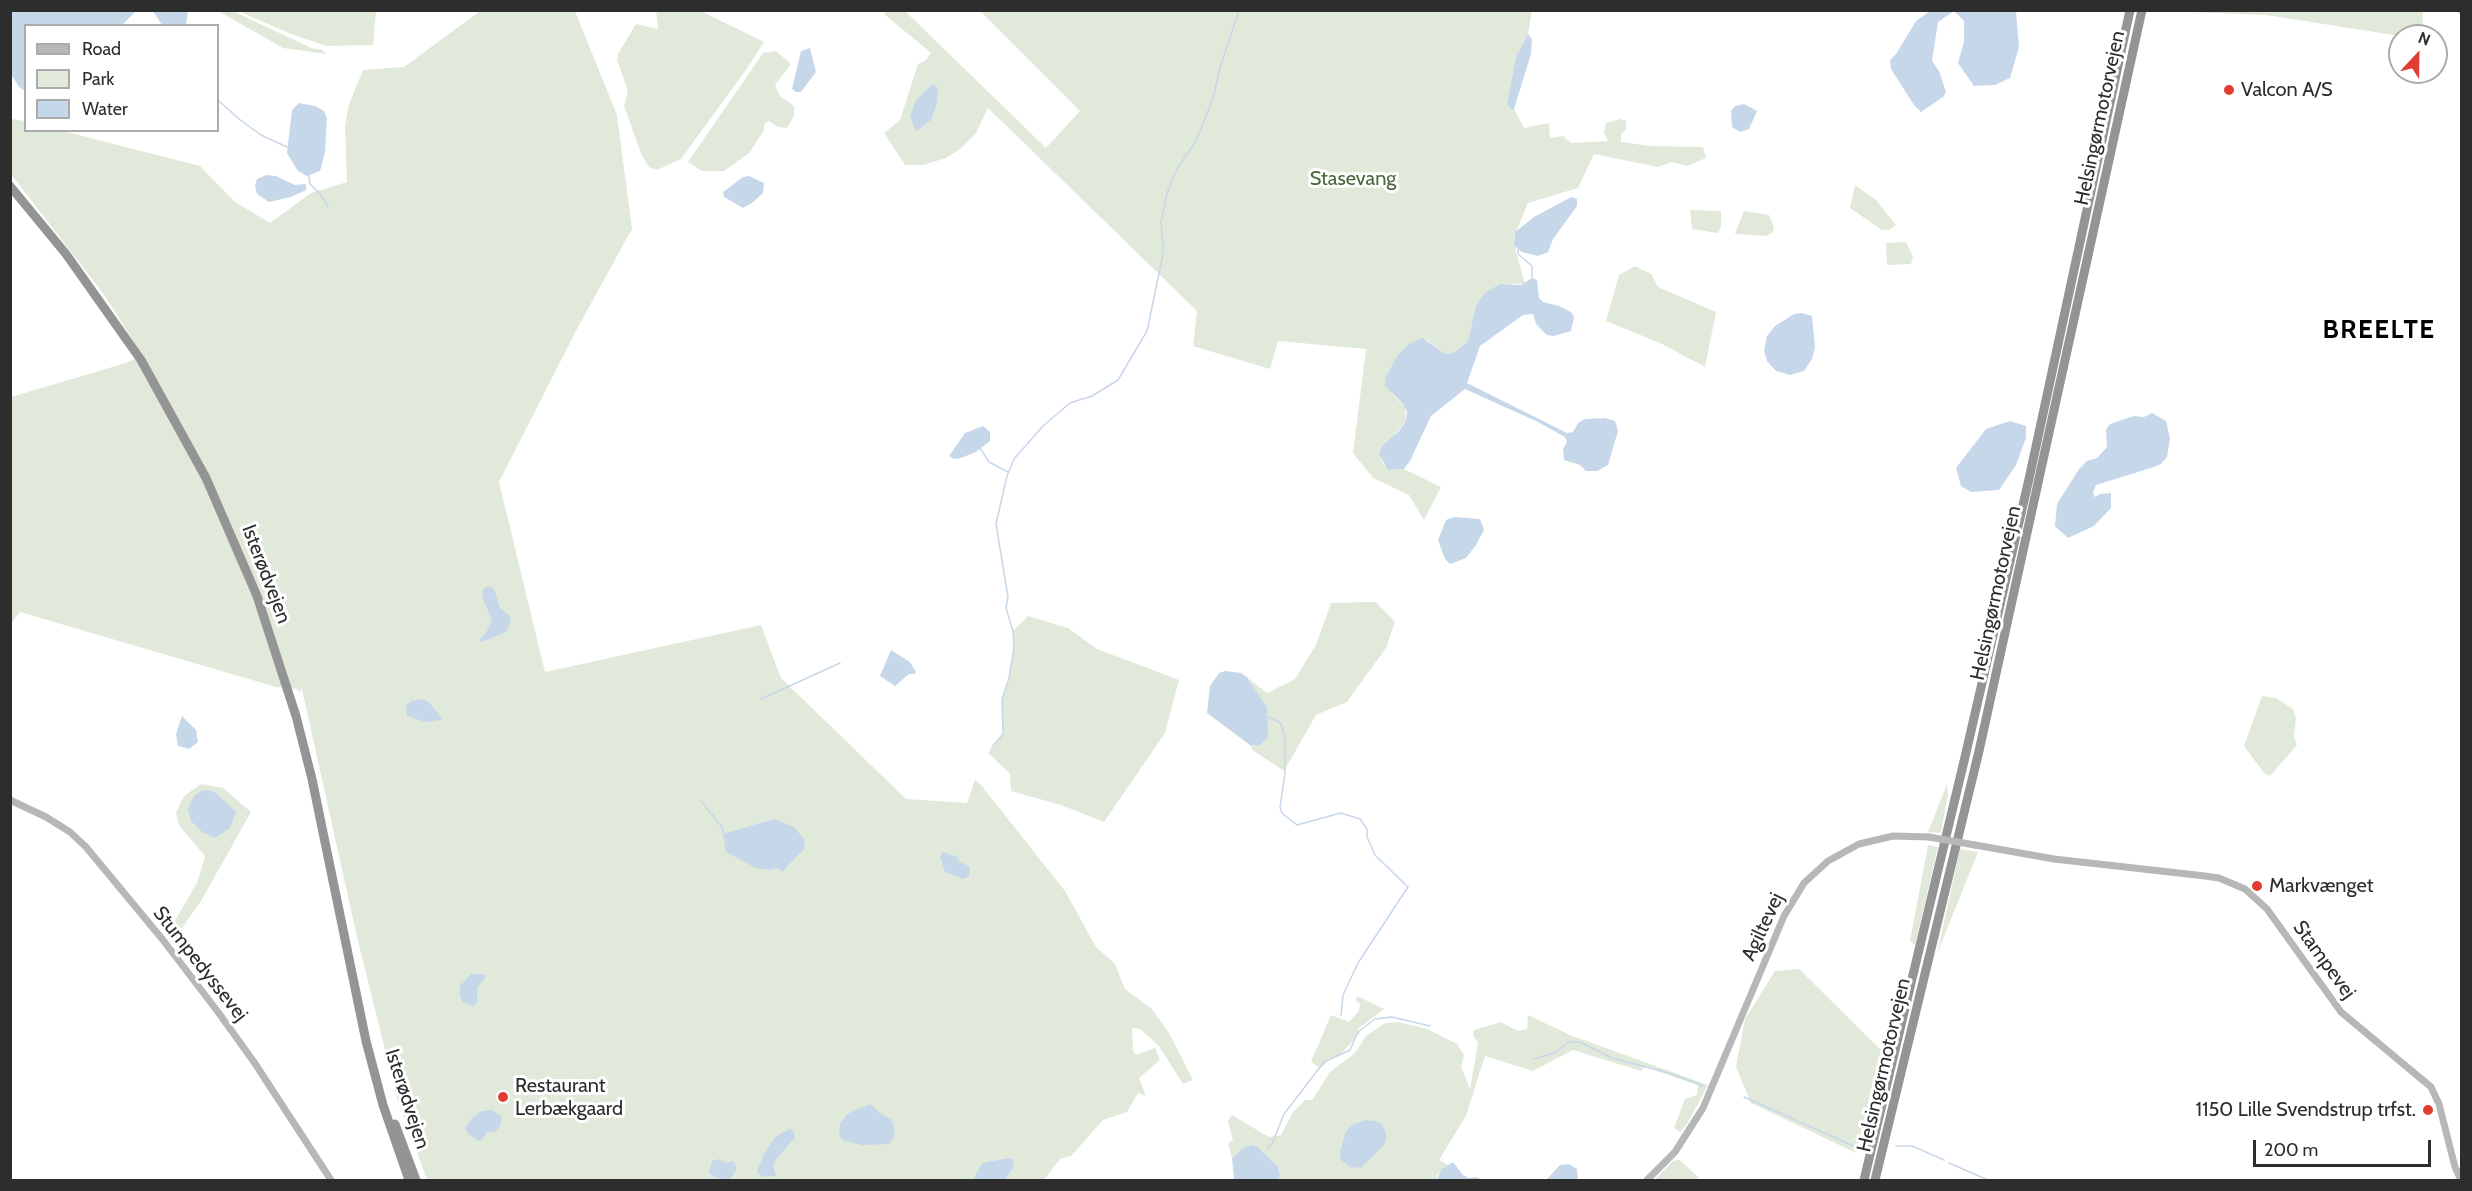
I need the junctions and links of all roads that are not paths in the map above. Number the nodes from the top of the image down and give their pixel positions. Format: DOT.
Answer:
graph roads {
  1 [pos="2130,10"];
  2 [pos="2142,10"];
  3 [pos="10,186"];
  4 [pos="10,800"];
  5 [pos="2049,858"];
  6 [pos="364,1029"];
  7 [pos="331,1180"];
  8 [pos="409,1180"];
  9 [pos="416,1180"];
  10 [pos="1647,1180"];
  11 [pos="1864,1180"];
  12 [pos="1875,1180"];
  13 [pos="2461,1180"];
  1 -- 11 [label="highway, Helsingørmotorvejen"];
  2 -- 12 [label="highway, Helsingørmotorvejen"];
  3 -- 6 [label="highway, Isterødvejen"];
  4 -- 7 [label="street, Stumpedyssevej"];
  5 -- 10 [label="street, Agiltevej, bridge"];
  5 -- 13 [label="street, Stampevej"];
  6 -- 8 [label="highway, Isterødvejen"];
  6 -- 9 [label="highway, Isterødvejen"];
}
